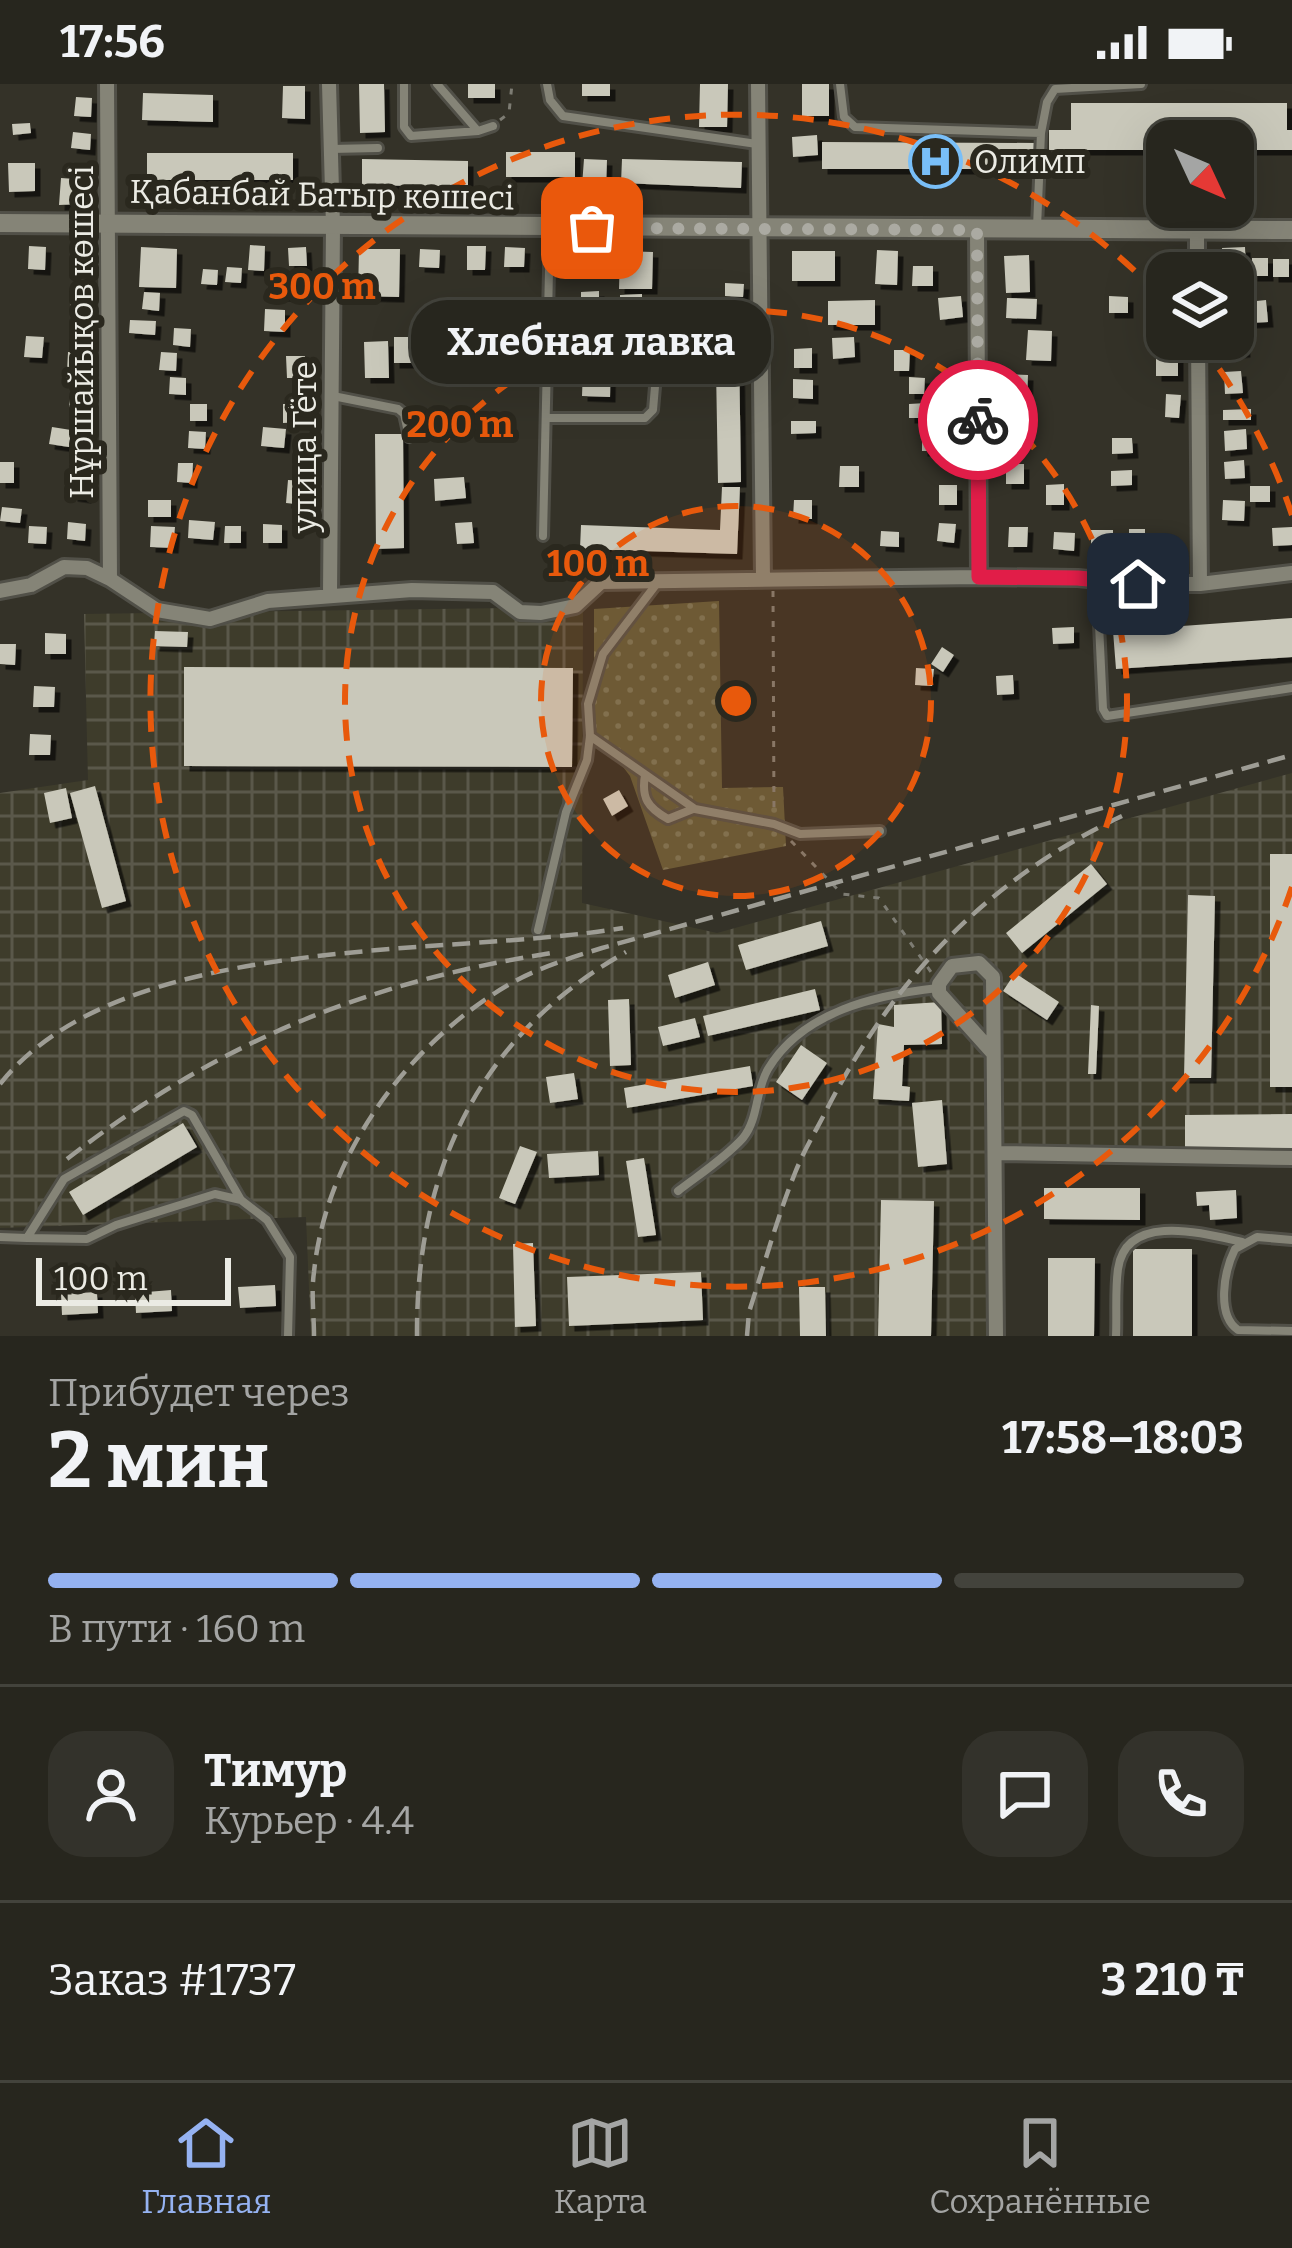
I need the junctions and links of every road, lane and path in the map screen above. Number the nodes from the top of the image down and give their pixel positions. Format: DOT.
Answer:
graph roads {
  1 [pos="107,84"];
  2 [pos="329,84"];
  3 [pos="404,84"];
  4 [pos="437,84"];
  5 [pos="512,84"];
  6 [pos="547,84"];
  7 [pos="758,84"];
  8 [pos="840,84"];
  9 [pos="1141,84"];
  10 [pos="494,126"];
  11 [pos="478,131"];
  12 [pos="1040,133"];
  13 [pos="758,144"];
  14 [pos="378,148"];
  15 [pos="332,149"];
  16 [pos="106,222"];
  17 [pos="0,223"];
  18 [pos="333,226"];
  19 [pos="550,227"];
  20 [pos="759,230"];
  21 [pos="977,230"];
  22 [pos="1037,230"];
  23 [pos="1292,230"];
  24 [pos="1197,231"];
  25 [pos="1197,252"];
  26 [pos="760,322"];
  27 [pos="1198,360"];
  28 [pos="331,396"];
  29 [pos="547,418"];
  30 [pos="409,437"];
  31 [pos="543,536"];
  32 [pos="1292,573"];
  33 [pos="979,577"];
  34 [pos="110,579"];
  35 [pos="768,579"];
  36 [pos="658,581"];
  37 [pos="1097,582"];
  38 [pos="1200,584"];
  39 [pos="0,591"];
  40 [pos="330,594"];
  41 [pos="1292,688"];
  42 [pos="590,736"];
  43 [pos="644,775"];
  44 [pos="695,809"];
  45 [pos="774,824"];
  46 [pos="880,832"];
  47 [pos="538,931"];
  48 [pos="938,986"];
  49 [pos="992,1052"];
  50 [pos="997,1153"];
  51 [pos="1292,1158"];
  52 [pos="678,1190"];
  53 [pos="241,1199"];
  54 [pos="0,1237"];
  55 [pos="28,1238"];
  56 [pos="1292,1240"];
  57 [pos="1242,1242"];
  58 [pos="1292,1331"];
  59 [pos="288,1336"];
  60 [pos="996,1336"];
  61 [pos="1116,1336"];
  1 -- 16 [label="street, Нұршайықов көшесі"];
  2 -- 15 [label="street, улица Гёте"];
  3 -- 11 [label="lane"];
  4 -- 11 [label="lane"];
  5 -- 10 [label="path"];
  6 -- 13 [label="lane"];
  7 -- 13 [label="street"];
  8 -- 12 [label="lane"];
  9 -- 12 [label="lane"];
  10 -- 11 [label="lane"];
  12 -- 22 [label="lane"];
  13 -- 20 [label="street"];
  14 -- 15 [label="lane"];
  15 -- 18 [label="street, улица Гёте"];
  16 -- 17 [label="main road, Қабанбай Батыр көшесі"];
  16 -- 18 [label="main road, Қабанбай Батыр көшесі"];
  16 -- 34 [label="street, Нұршайықов көшесі"];
  18 -- 19 [label="main road, Қабанбай Батыр көшесі"];
  18 -- 28 [label="street, улица Гёте"];
  19 -- 20 [label="main road, Қабанбай Батыр көшесі"];
  19 -- 29 [label="lane"];
  20 -- 21 [label="main road, Қабанбай Батыр көшесі"];
  20 -- 26 [label="street"];
  21 -- 22 [label="main road, Қабанбай Батыр көшесі"];
  21 -- 33 [label="street"];
  22 -- 24 [label="main road, Қабанбай Батыр көшесі"];
  23 -- 24 [label="main road, Қабанбай Батыр көшесі"];
  24 -- 25 [label="street"];
  26 -- 29 [label="lane"];
  26 -- 35 [label="street"];
  27 -- 38 [label="street"];
  28 -- 30 [label="lane"];
  28 -- 40 [label="street, улица Гёте"];
  29 -- 31 [label="lane"];
  32 -- 38 [label="street"];
  33 -- 35 [label="street"];
  33 -- 37 [label="street"];
  34 -- 39 [label="street"];
  34 -- 40 [label="street"];
  35 -- 36 [label="street"];
  35 -- 45 [label="path"];
  36 -- 40 [label="street"];
  36 -- 42 [label="lane"];
  37 -- 38 [label="street"];
  37 -- 41 [label="lane"];
  42 -- 43 [label="lane"];
  42 -- 47 [label="lane"];
  43 -- 44 [label="lane"];
  43 -- 44 [label="lane"];
  44 -- 45 [label="lane"];
  45 -- 46 [label="lane"];
  45 -- 48 [label="path"];
  48 -- 49 [label="street"];
  48 -- 49 [label="street"];
  48 -- 52 [label="lane"];
  49 -- 50 [label="street"];
  50 -- 51 [label="street"];
  50 -- 60 [label="street"];
  53 -- 55 [label="lane"];
  53 -- 55 [label="lane"];
  53 -- 59 [label="lane"];
  54 -- 55 [label="lane"];
  56 -- 57 [label="lane"];
  57 -- 58 [label="lane"];
  57 -- 61 [label="lane"];
}
